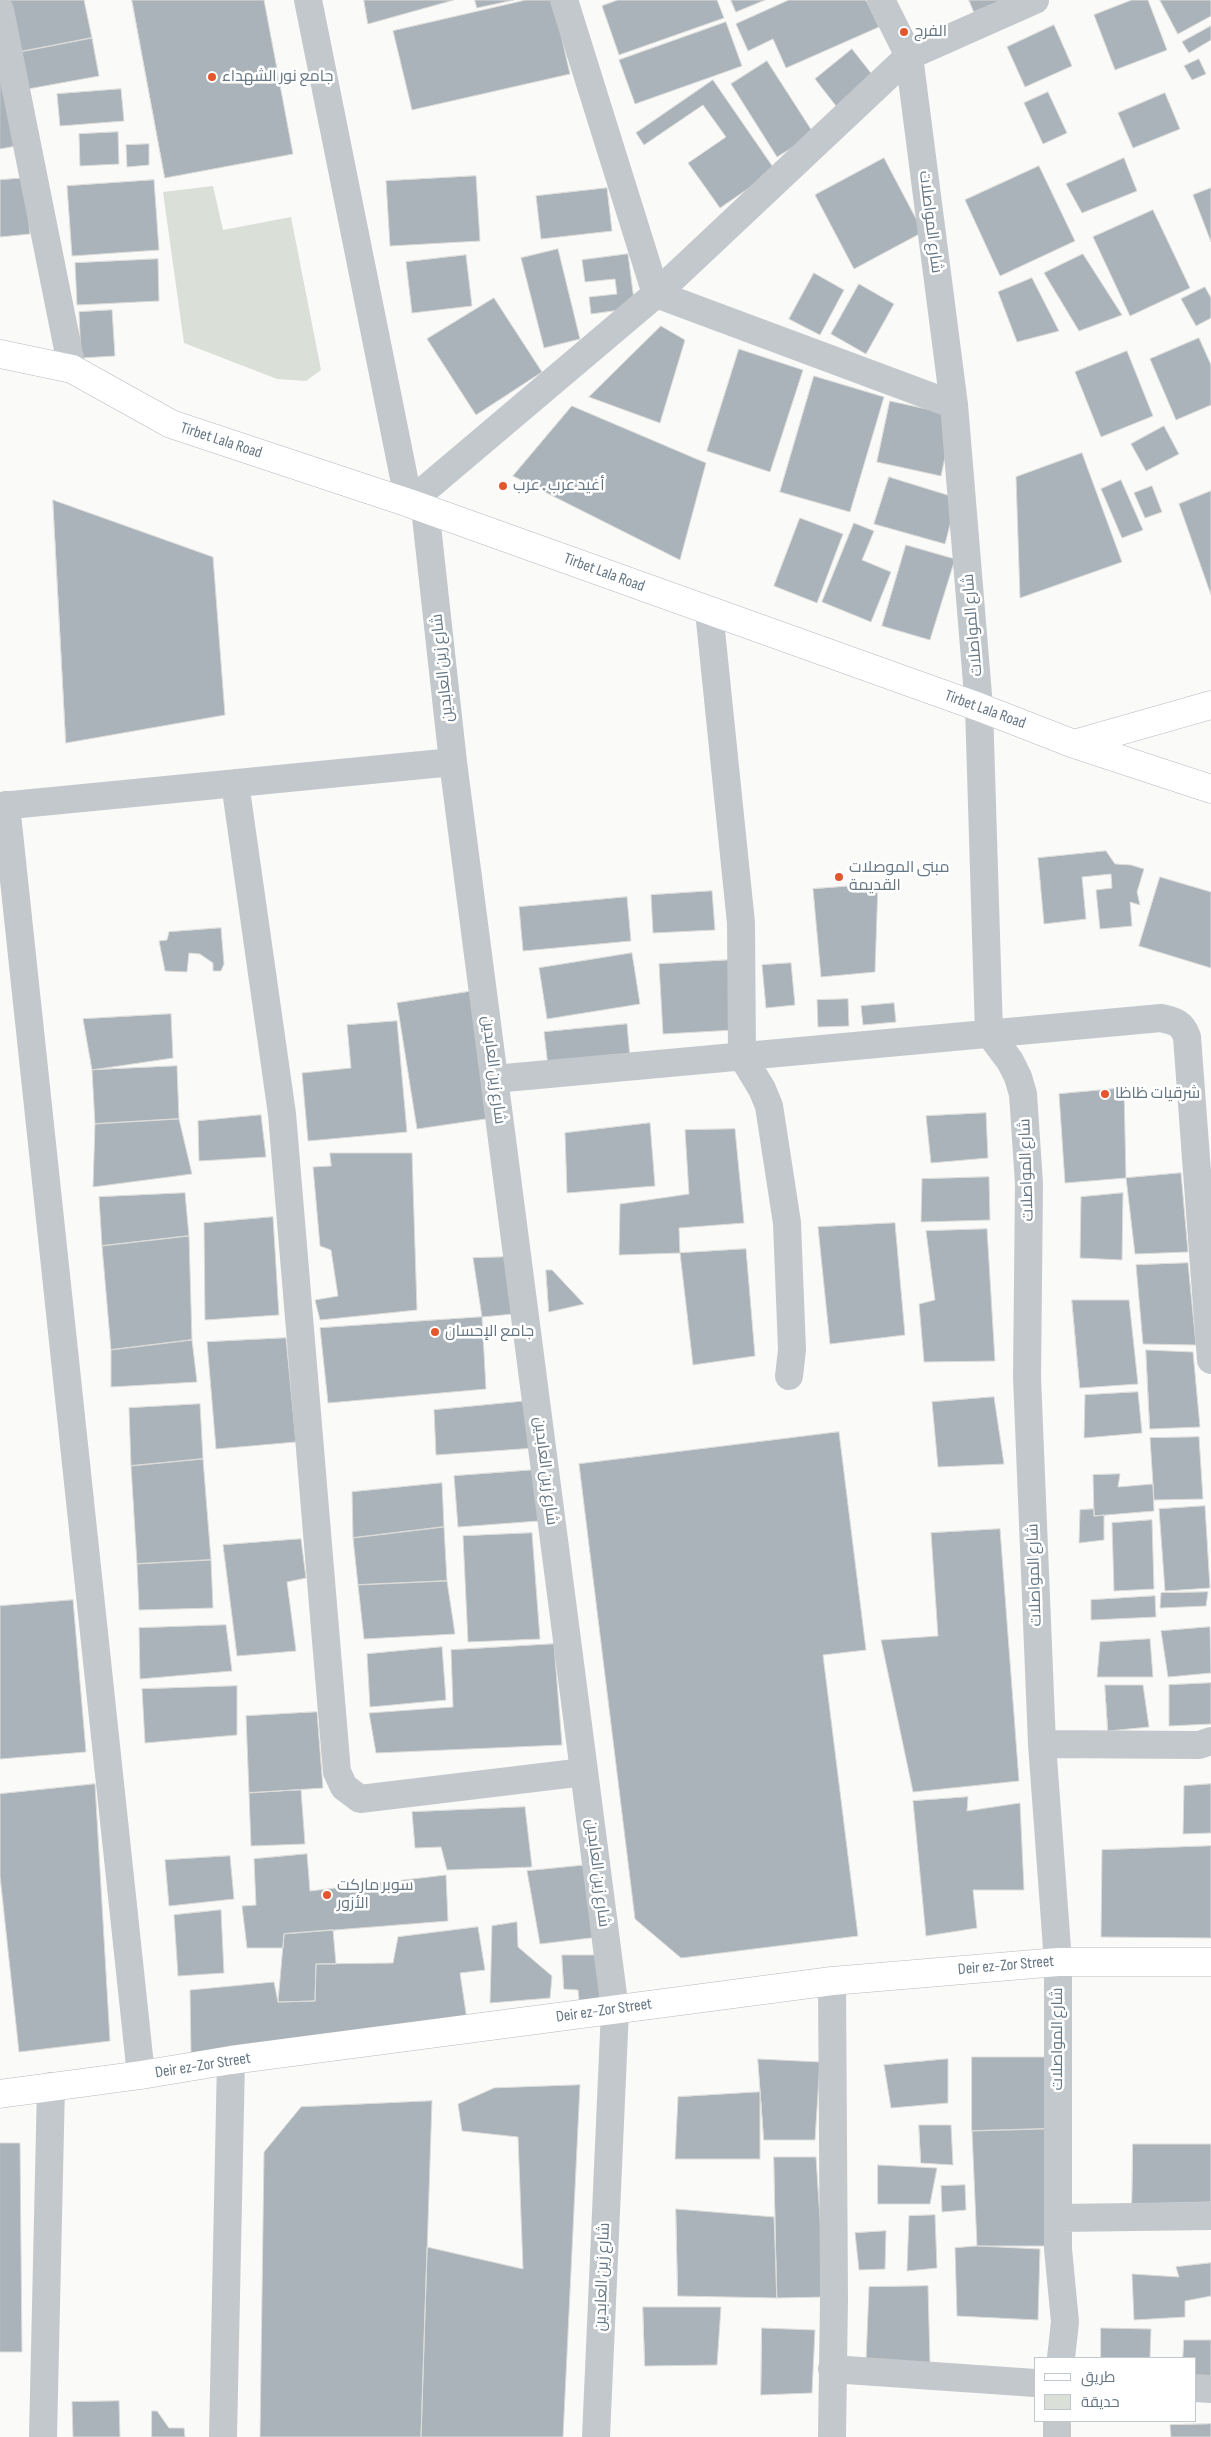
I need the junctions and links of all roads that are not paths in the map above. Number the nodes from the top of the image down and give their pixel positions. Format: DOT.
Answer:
graph roads {
  1 [pos="308,0"];
  2 [pos="564,0"];
  3 [pos="881,0"];
  4 [pos="1035,0"];
  5 [pos="0,10"];
  6 [pos="909,56"];
  7 [pos="656,294"];
  8 [pos="0,354"];
  9 [pos="72,369"];
  10 [pos="954,405"];
  11 [pos="417,506"];
  12 [pos="709,611"];
  13 [pos="1211,705"];
  14 [pos="979,707"];
  15 [pos="1074,744"];
  16 [pos="453,762"];
  17 [pos="235,783"];
  18 [pos="1211,789"];
  19 [pos="3,806"];
  20 [pos="989,1032"];
  21 [pos="742,1056"];
  22 [pos="494,1079"];
  23 [pos="1211,1360"];
  24 [pos="789,1376"];
  25 [pos="1211,1741"];
  26 [pos="1042,1744"];
  27 [pos="584,1772"];
  28 [pos="1058,1962"];
  29 [pos="1211,1962"];
  30 [pos="832,1981"];
  31 [pos="614,2010"];
  32 [pos="232,2060"];
  33 [pos="140,2075"];
  34 [pos="51,2086"];
  35 [pos="0,2094"];
  36 [pos="1211,2216"];
  37 [pos="1058,2218"];
  38 [pos="1061,2357"];
  39 [pos="832,2369"];
  40 [pos="1034,2383"];
  41 [pos="1196,2388"];
  42 [pos="1211,2389"];
  43 [pos="1057,2422"];
  44 [pos="43,2437"];
  45 [pos="223,2437"];
  46 [pos="596,2437"];
  47 [pos="832,2437"];
  48 [pos="1057,2437"];
  1 -- 11 [label="street, شارع زين العابدين"];
  2 -- 7 [label="street"];
  3 -- 6 [label="street, شارع المواصلات"];
  4 -- 6 [label="street"];
  5 -- 9 [label="street"];
  6 -- 7 [label="street"];
  6 -- 10 [label="street, شارع المواصلات"];
  7 -- 10 [label="street"];
  7 -- 11 [label="street"];
  8 -- 9 [label="main road, Tirbet Lala Road"];
  9 -- 11 [label="main road, Tirbet Lala Road"];
  10 -- 14 [label="street, شارع المواصلات"];
  11 -- 12 [label="main road, Tirbet Lala Road"];
  11 -- 16 [label="street, شارع زين العابدين"];
  12 -- 14 [label="main road, Tirbet Lala Road"];
  12 -- 21 [label="street"];
  13 -- 15 [label="main road"];
  14 -- 15 [label="main road, Tirbet Lala Road"];
  14 -- 20 [label="street, شارع المواصلات"];
  15 -- 18 [label="main road, Tirbet Lala Road"];
  16 -- 17 [label="street"];
  16 -- 22 [label="street, شارع زين العابدين"];
  17 -- 19 [label="street"];
  17 -- 27 [label="street"];
  19 -- 33 [label="street"];
  20 -- 21 [label="street"];
  20 -- 23 [label="street"];
  20 -- 26 [label="street, شارع المواصلات"];
  21 -- 22 [label="street"];
  21 -- 24 [label="street"];
  22 -- 27 [label="street, شارع زين العابدين"];
  25 -- 26 [label="street"];
  26 -- 28 [label="street, شارع المواصلات"];
  27 -- 31 [label="street, شارع زين العابدين"];
  28 -- 29 [label="main road, Deir ez-Zor Street"];
  28 -- 30 [label="main road, Deir ez-Zor Street"];
  28 -- 37 [label="street, شارع المواصلات"];
  30 -- 31 [label="main road, Deir ez-Zor Street"];
  30 -- 39 [label="street"];
  31 -- 32 [label="main road, Deir ez-Zor Street"];
  31 -- 46 [label="street, شارع زين العابدين"];
  32 -- 33 [label="main road, Deir ez-Zor Street"];
  32 -- 45 [label="street"];
  33 -- 34 [label="main road, Deir ez-Zor Street"];
  34 -- 35 [label="main road, Deir ez-Zor Street"];
  34 -- 44 [label="street"];
  36 -- 37 [label="street"];
  37 -- 38 [label="street, شارع المواصلات"];
  39 -- 40 [label="street"];
  39 -- 47 [label="street"];
  41 -- 42 [label="street"];
  43 -- 48 [label="street"];
}
